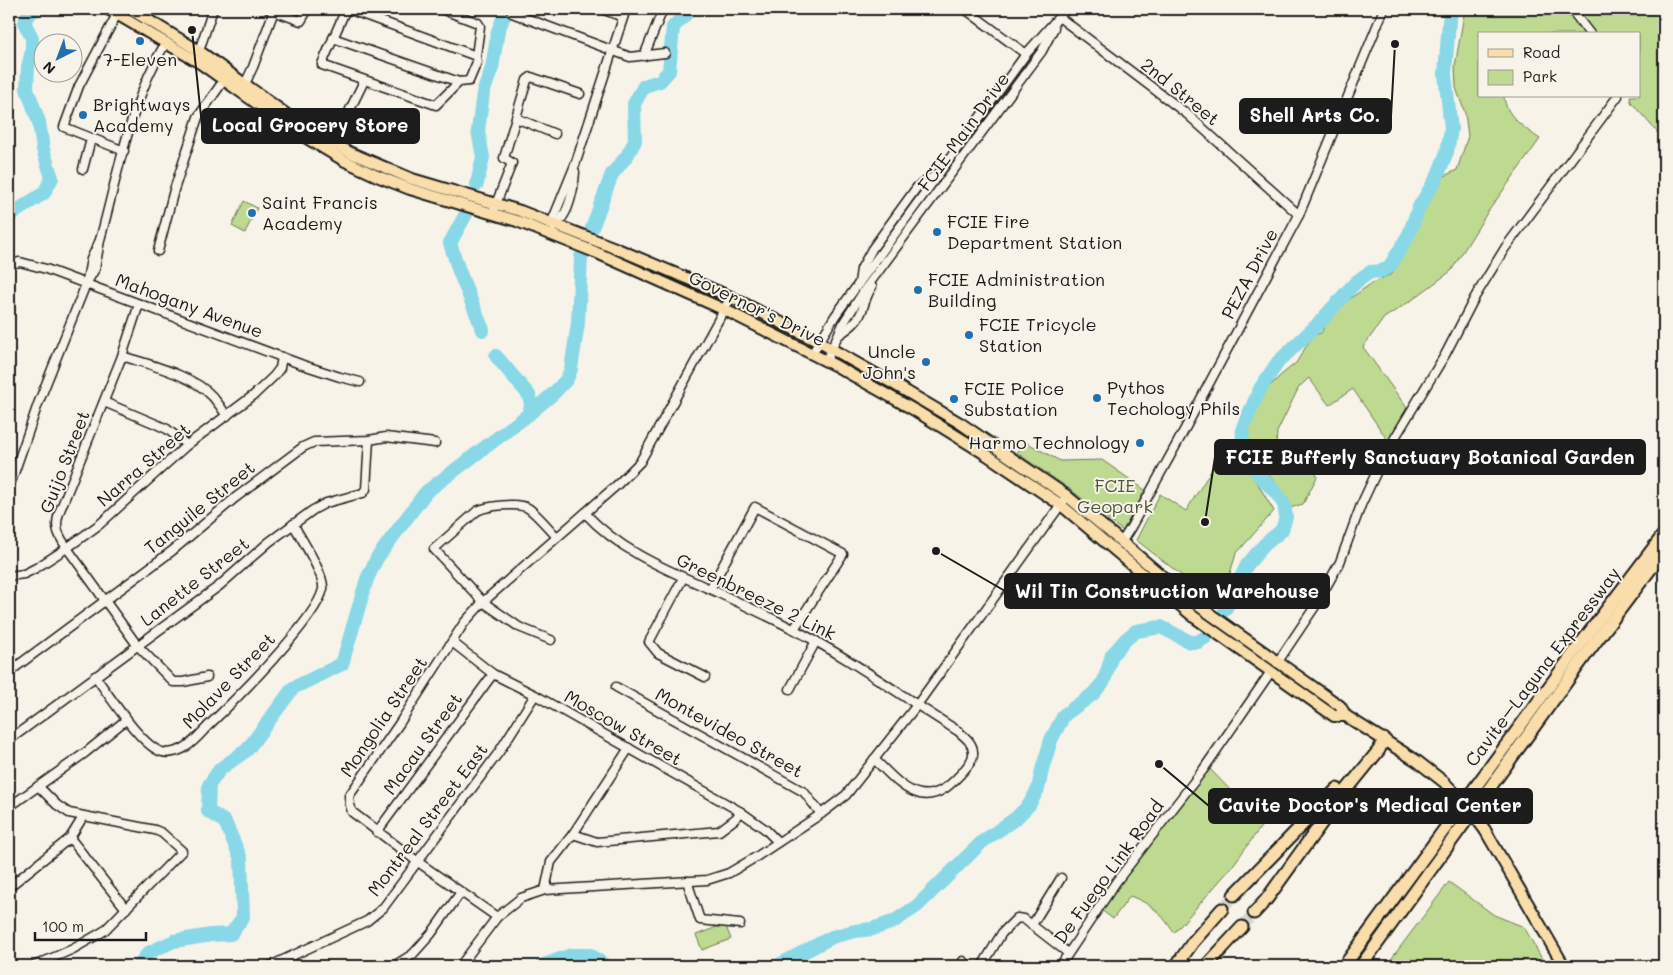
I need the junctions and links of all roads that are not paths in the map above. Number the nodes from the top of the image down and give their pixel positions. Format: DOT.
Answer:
graph roads {
  1 [pos="130,9"];
  2 [pos="213,9"];
  3 [pos="308,9"];
  4 [pos="347,9"];
  5 [pos="441,9"];
  6 [pos="527,9"];
  7 [pos="602,9"];
  8 [pos="663,9"];
  9 [pos="965,9"];
  10 [pos="1066,9"];
  11 [pos="1384,9"];
  12 [pos="1571,9"];
  13 [pos="271,10"];
  14 [pos="113,11"];
  15 [pos="512,13"];
  16 [pos="625,13"];
  17 [pos="1060,17"];
  18 [pos="530,19"];
  19 [pos="1588,32"];
  20 [pos="333,38"];
  21 [pos="166,42"];
  22 [pos="613,51"];
  23 [pos="199,52"];
  24 [pos="665,53"];
  25 [pos="1026,54"];
  26 [pos="476,56"];
  27 [pos="644,56"];
  28 [pos="224,80"];
  29 [pos="362,80"];
  30 [pos="460,82"];
  31 [pos="245,84"];
  32 [pos="580,94"];
  33 [pos="1617,98"];
  34 [pos="516,118"];
  35 [pos="555,134"];
  36 [pos="91,139"];
  37 [pos="332,143"];
  38 [pos="124,151"];
  39 [pos="83,169"];
  40 [pos="494,208"];
  41 [pos="1299,215"];
  42 [pos="553,229"];
  43 [pos="158,252"];
  44 [pos="9,264"];
  45 [pos="86,284"];
  46 [pos="731,297"];
  47 [pos="140,304"];
  48 [pos="725,310"];
  49 [pos="818,342"];
  50 [pos="835,351"];
  51 [pos="812,354"];
  52 [pos="122,356"];
  53 [pos="282,357"];
  54 [pos="829,362"];
  55 [pos="360,382"];
  56 [pos="104,402"];
  57 [pos="227,416"];
  58 [pos="369,440"];
  59 [pos="435,443"];
  60 [pos="187,445"];
  61 [pos="9,488"];
  62 [pos="1068,496"];
  63 [pos="1061,505"];
  64 [pos="585,513"];
  65 [pos="293,524"];
  66 [pos="1664,534"];
  67 [pos="557,537"];
  68 [pos="1121,543"];
  69 [pos="67,548"];
  70 [pos="1664,551"];
  71 [pos="9,576"];
  72 [pos="683,578"];
  73 [pos="710,589"];
  74 [pos="105,602"];
  75 [pos="483,602"];
  76 [pos="794,629"];
  77 [pos="551,640"];
  78 [pos="452,642"];
  79 [pos="816,642"];
  80 [pos="137,645"];
  81 [pos="1277,663"];
  82 [pos="9,672"];
  83 [pos="1270,673"];
  84 [pos="493,674"];
  85 [pos="95,676"];
  86 [pos="207,677"];
  87 [pos="706,678"];
  88 [pos="616,687"];
  89 [pos="790,689"];
  90 [pos="535,695"];
  91 [pos="918,706"];
  92 [pos="1346,716"];
  93 [pos="126,719"];
  94 [pos="1384,739"];
  95 [pos="9,740"];
  96 [pos="629,748"];
  97 [pos="874,759"];
  98 [pos="38,786"];
  99 [pos="9,807"];
  100 [pos="741,812"];
  101 [pos="821,814"];
  102 [pos="83,817"];
  103 [pos="377,832"];
  104 [pos="573,834"];
  105 [pos="70,838"];
  106 [pos="778,842"];
  107 [pos="418,862"];
  108 [pos="1061,878"];
  109 [pos="687,881"];
  110 [pos="9,887"];
  111 [pos="545,890"];
  112 [pos="461,892"];
  113 [pos="1234,895"];
  114 [pos="126,909"];
  115 [pos="1222,909"];
  116 [pos="1254,913"];
  117 [pos="497,917"];
  118 [pos="740,924"];
  119 [pos="1032,925"];
  120 [pos="1242,927"];
  121 [pos="1068,953"];
  122 [pos="34,966"];
  123 [pos="270,966"];
  124 [pos="394,966"];
  125 [pos="460,966"];
  126 [pos="982,966"];
  127 [pos="1060,966"];
  128 [pos="1176,966"];
  129 [pos="1206,966"];
  130 [pos="1344,966"];
  131 [pos="1361,966"];
  132 [pos="1564,966"];
  1 -- 23 [label="main road, Governor's Drive"];
  2 -- 23 [label="street"];
  3 -- 13 [label="street"];
  4 -- 20 [label="street"];
  4 -- 26 [label="street"];
  5 -- 26 [label="street"];
  6 -- 18 [label="street"];
  7 -- 16 [label="street"];
  8 -- 27 [label="street"];
  9 -- 25 [label="street"];
  10 -- 17 [label="street, FCIE Main Drive"];
  11 -- 41 [label="street, PEZA Drive"];
  12 -- 19 [label="street"];
  13 -- 31 [label="street"];
  14 -- 21 [label="main road, Governor's Drive"];
  14 -- 36 [label="street"];
  15 -- 18 [label="street"];
  16 -- 22 [label="street"];
  17 -- 25 [label="street, FCIE Main Drive"];
  17 -- 41 [label="street, 2nd Street"];
  17 -- 50 [label="street, FCIE Main Drive"];
  18 -- 22 [label="street"];
  20 -- 29 [label="street"];
  20 -- 30 [label="street"];
  21 -- 28 [label="main road, Governor's Drive"];
  21 -- 38 [label="street"];
  22 -- 27 [label="street"];
  22 -- 42 [label="street"];
  23 -- 31 [label="main road, Governor's Drive"];
  24 -- 27 [label="street"];
  25 -- 49 [label="street, FCIE Main Drive"];
  26 -- 30 [label="street"];
  28 -- 37 [label="main road, Governor's Drive"];
  28 -- 43 [label="street"];
  29 -- 30 [label="street"];
  29 -- 37 [label="street"];
  31 -- 37 [label="main road, Governor's Drive"];
  32 -- 34 [label="street"];
  33 -- 81 [label="street"];
  34 -- 35 [label="street"];
  34 -- 40 [label="street"];
  36 -- 38 [label="street"];
  36 -- 39 [label="street"];
  37 -- 40 [label="main road, Governor's Drive"];
  38 -- 45 [label="street"];
  40 -- 42 [label="main road, Governor's Drive"];
  41 -- 68 [label="street, PEZA Drive"];
  42 -- 46 [label="main road, Governor's Drive"];
  42 -- 48 [label="main road, Governor's Drive"];
  44 -- 45 [label="street, Mahogany Avenue"];
  45 -- 47 [label="street, Mahogany Avenue"];
  45 -- 61 [label="street"];
  46 -- 48 [label="street, Mongolia Street"];
  46 -- 49 [label="main road, Governor's Drive"];
  47 -- 52 [label="street, Guijo Street"];
  47 -- 53 [label="street, Mahogany Avenue"];
  48 -- 51 [label="main road, Governor's Drive"];
  48 -- 64 [label="street, Mongolia Street"];
  49 -- 50 [label="main road, Governor's Drive"];
  49 -- 51 [label="street, FCIE Main Drive"];
  50 -- 54 [label="main road"];
  50 -- 62 [label="main road, Governor's Drive"];
  51 -- 54 [label="main road, Governor's Drive"];
  52 -- 56 [label="street, Guijo Street"];
  52 -- 57 [label="street"];
  53 -- 55 [label="street, Mahogany Avenue"];
  53 -- 57 [label="street, Narra Street"];
  54 -- 63 [label="main road, Governor's Drive"];
  56 -- 60 [label="street"];
  56 -- 69 [label="street, Guijo Street"];
  57 -- 60 [label="street, Narra Street"];
  58 -- 59 [label="street, Tanguile Street"];
  58 -- 65 [label="street, Lanette Street"];
  58 -- 74 [label="street, Tanguile Street"];
  60 -- 69 [label="street, Narra Street"];
  62 -- 63 [label="street"];
  62 -- 68 [label="main road, Governor's Drive"];
  63 -- 83 [label="main road, Governor's Drive"];
  63 -- 91 [label="street"];
  64 -- 67 [label="street, Mongolia Street"];
  64 -- 72 [label="street, Greenbreeze 2 Link"];
  65 -- 80 [label="street, Lanette Street"];
  65 -- 93 [label="street, Molave Street"];
  66 -- 130 [label="highway, Cavite–Laguna Expressway"];
  67 -- 75 [label="street, Mongolia Street"];
  67 -- 75 [label="street"];
  68 -- 81 [label="main road, Governor's Drive"];
  69 -- 71 [label="street, Narra Street"];
  69 -- 74 [label="street, Guijo Street"];
  70 -- 131 [label="highway, Cavite–Laguna Expressway"];
  72 -- 73 [label="street, Greenbreeze 2 Link"];
  72 -- 87 [label="street"];
  73 -- 76 [label="street, Greenbreeze 2 Link"];
  73 -- 76 [label="street"];
  74 -- 80 [label="street, Guijo Street"];
  74 -- 82 [label="street, Tanguile Street"];
  75 -- 77 [label="street"];
  75 -- 78 [label="street, Mongolia Street"];
  76 -- 79 [label="street, Greenbreeze 2 Link"];
  78 -- 84 [label="street, Moscow Street"];
  78 -- 103 [label="street, Mongolia Street"];
  79 -- 89 [label="street"];
  79 -- 91 [label="street, Greenbreeze 2 Link"];
  80 -- 85 [label="street, Lanette Street"];
  80 -- 86 [label="street, Guijo Street"];
  81 -- 92 [label="main road, Governor's Drive"];
  83 -- 92 [label="main road, Governor's Drive"];
  83 -- 121 [label="street, De Fuego Link Road"];
  84 -- 90 [label="street, Moscow Street"];
  84 -- 103 [label="street, Macau Street"];
  85 -- 93 [label="street, Molave Street"];
  85 -- 95 [label="street, Lanette Street"];
  88 -- 101 [label="street, Montevideo Street"];
  90 -- 96 [label="street, Moscow Street"];
  90 -- 107 [label="street, Montreal Street East"];
  91 -- 97 [label="street"];
  91 -- 97 [label="street"];
  92 -- 94 [label="main road, Governor's Drive"];
  93 -- 98 [label="street"];
  94 -- 113 [label="highway"];
  94 -- 116 [label="highway"];
  94 -- 132 [label="main road, Governor's Drive, bridge"];
  96 -- 100 [label="street, Moscow Street"];
  96 -- 104 [label="street"];
  97 -- 101 [label="street"];
  98 -- 99 [label="street"];
  98 -- 102 [label="street"];
  100 -- 104 [label="street"];
  100 -- 106 [label="street, Moscow Street"];
  101 -- 106 [label="street"];
  102 -- 105 [label="street"];
  102 -- 114 [label="street"];
  103 -- 107 [label="street, Mongolia Street"];
  104 -- 111 [label="street"];
  105 -- 110 [label="street"];
  105 -- 114 [label="street"];
  106 -- 109 [label="street"];
  107 -- 112 [label="street, Mongolia Street"];
  107 -- 123 [label="street, Montreal Street East"];
  108 -- 119 [label="street"];
  109 -- 111 [label="street"];
  109 -- 118 [label="street"];
  111 -- 117 [label="street"];
  112 -- 117 [label="street, Mongolia Street"];
  112 -- 124 [label="street"];
  114 -- 122 [label="street"];
  115 -- 128 [label="highway"];
  117 -- 125 [label="street"];
  119 -- 121 [label="street"];
  119 -- 126 [label="street"];
  120 -- 129 [label="highway"];
  121 -- 127 [label="street, De Fuego Link Road"];
}
